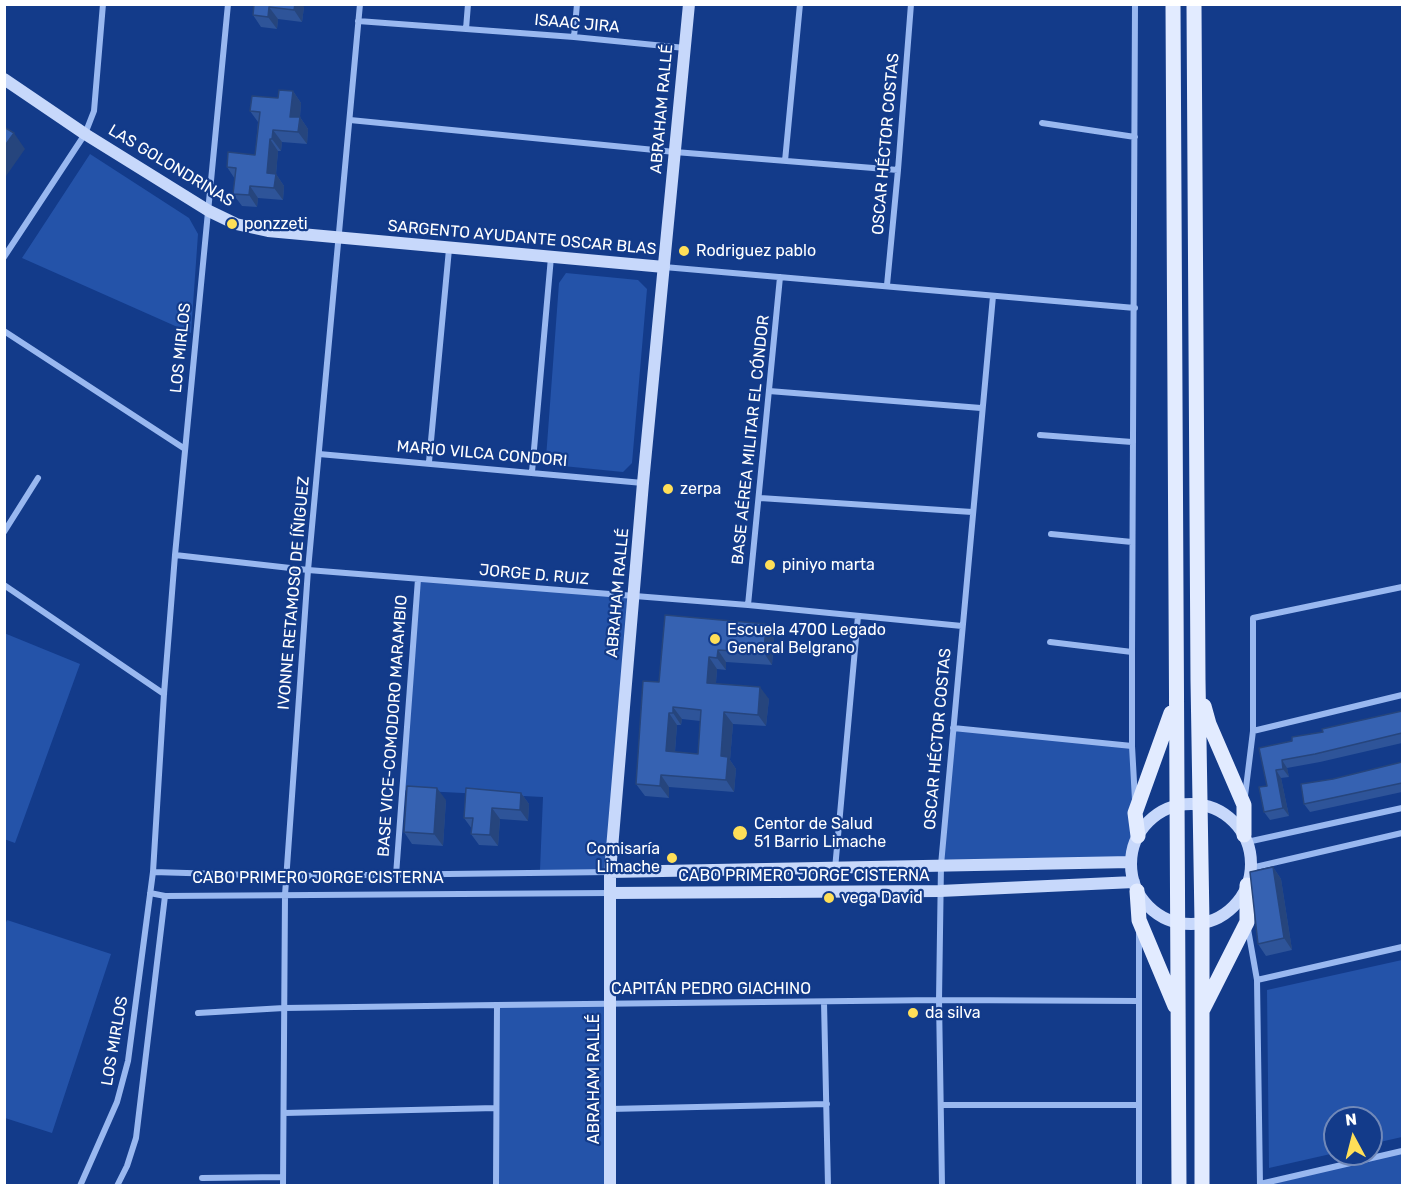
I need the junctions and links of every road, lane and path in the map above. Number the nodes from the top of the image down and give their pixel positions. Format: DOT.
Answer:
graph roads {
  1 [pos="103,4"];
  2 [pos="228,4"];
  3 [pos="360,4"];
  4 [pos="468,4"];
  5 [pos="577,4"];
  6 [pos="689,4"];
  7 [pos="800,4"];
  8 [pos="911,4"];
  9 [pos="1135,4"];
  10 [pos="1173,4"];
  11 [pos="1194,4"];
  12 [pos="358,21"];
  13 [pos="466,29"];
  14 [pos="574,37"];
  15 [pos="684,48"];
  16 [pos="4,79"];
  17 [pos="350,120"];
  18 [pos="1042,123"];
  19 [pos="85,134"];
  20 [pos="1135,137"];
  21 [pos="675,152"];
  22 [pos="785,161"];
  23 [pos="898,170"];
  24 [pos="209,211"];
  25 [pos="337,237"];
  26 [pos="449,249"];
  27 [pos="4,257"];
  28 [pos="551,257"];
  29 [pos="664,267"];
  30 [pos="780,277"];
  31 [pos="887,285"];
  32 [pos="993,296"];
  33 [pos="1135,308"];
  34 [pos="4,332"];
  35 [pos="769,392"];
  36 [pos="981,408"];
  37 [pos="1040,435"];
  38 [pos="1132,442"];
  39 [pos="185,449"];
  40 [pos="319,454"];
  41 [pos="429,462"];
  42 [pos="532,472"];
  43 [pos="38,478"];
  44 [pos="643,483"];
  45 [pos="759,498"];
  46 [pos="972,512"];
  47 [pos="4,532"];
  48 [pos="1051,534"];
  49 [pos="1132,542"];
  50 [pos="176,555"];
  51 [pos="308,570"];
  52 [pos="418,579"];
  53 [pos="4,585"];
  54 [pos="1402,587"];
  55 [pos="635,596"];
  56 [pos="748,605"];
  57 [pos="858,616"];
  58 [pos="962,626"];
  59 [pos="1050,642"];
  60 [pos="1132,652"];
  61 [pos="1198,680"];
  62 [pos="1176,681"];
  63 [pos="164,694"];
  64 [pos="1402,695"];
  65 [pos="953,728"];
  66 [pos="1253,731"];
  67 [pos="1132,746"];
  68 [pos="1200,804"];
  69 [pos="1176,806"];
  70 [pos="1244,806"];
  71 [pos="1402,808"];
  72 [pos="1135,813"];
  73 [pos="1402,833"];
  74 [pos="1138,836"];
  75 [pos="1246,839"];
  76 [pos="1131,862"];
  77 [pos="941,867"];
  78 [pos="1251,868"];
  79 [pos="835,869"];
  80 [pos="153,872"];
  81 [pos="610,872"];
  82 [pos="396,875"];
  83 [pos="287,876"];
  84 [pos="1247,885"];
  85 [pos="1136,886"];
  86 [pos="940,891"];
  87 [pos="150,893"];
  88 [pos="610,893"];
  89 [pos="285,895"];
  90 [pos="165,896"];
  91 [pos="1139,920"];
  92 [pos="1177,922"];
  93 [pos="1202,922"];
  94 [pos="1247,922"];
  95 [pos="1402,947"];
  96 [pos="1257,980"];
  97 [pos="939,1000"];
  98 [pos="1139,1001"];
  99 [pos="824,1002"];
  100 [pos="610,1004"];
  101 [pos="497,1005"];
  102 [pos="284,1008"];
  103 [pos="1202,1012"];
  104 [pos="198,1013"];
  105 [pos="1178,1014"];
  106 [pos="827,1104"];
  107 [pos="942,1105"];
  108 [pos="1138,1105"];
  109 [pos="496,1107"];
  110 [pos="610,1109"];
  111 [pos="284,1113"];
  112 [pos="1402,1151"];
  113 [pos="283,1177"];
  114 [pos="202,1178"];
  115 [pos="80,1185"];
  116 [pos="117,1185"];
  117 [pos="283,1185"];
  118 [pos="496,1185"];
  119 [pos="610,1185"];
  120 [pos="828,1185"];
  121 [pos="942,1185"];
  122 [pos="1139,1185"];
  123 [pos="1179,1185"];
  124 [pos="1202,1185"];
  125 [pos="1260,1185"];
  1 -- 19 [label="street"];
  2 -- 24 [label="street, LOS MIRLOS"];
  3 -- 12 [label="street, IVONNE RETAMOSO DE ÍÑIGUEZ"];
  4 -- 13 [label="street"];
  5 -- 14 [label="street"];
  6 -- 15 [label="street, ABRAHAM RALLÉ"];
  7 -- 22 [label="street"];
  8 -- 23 [label="street, OSCAR HÉCTOR COSTAS"];
  9 -- 20 [label="street"];
  10 -- 62 [label="main road"];
  11 -- 61 [label="main road"];
  12 -- 13 [label="street, ISAAC JIRA"];
  12 -- 17 [label="street, IVONNE RETAMOSO DE ÍÑIGUEZ"];
  13 -- 14 [label="street, ISAAC JIRA"];
  14 -- 15 [label="street, ISAAC JIRA"];
  15 -- 21 [label="street, ABRAHAM RALLÉ"];
  16 -- 19 [label="street, LAS GOLONDRINAS"];
  17 -- 21 [label="street"];
  17 -- 25 [label="street, IVONNE RETAMOSO DE ÍÑIGUEZ"];
  18 -- 20 [label="street"];
  19 -- 24 [label="street, LAS GOLONDRINAS"];
  19 -- 27 [label="street"];
  20 -- 33 [label="street"];
  21 -- 22 [label="street"];
  21 -- 29 [label="street, ABRAHAM RALLÉ"];
  22 -- 23 [label="street"];
  23 -- 31 [label="street, OSCAR HÉCTOR COSTAS"];
  24 -- 25 [label="street, LAS GOLONDRINAS"];
  24 -- 39 [label="street, LOS MIRLOS"];
  25 -- 26 [label="street, SARGENTO AYUDANTE OSCAR BLAS"];
  25 -- 40 [label="street, IVONNE RETAMOSO DE ÍÑIGUEZ"];
  26 -- 28 [label="street, SARGENTO AYUDANTE OSCAR BLAS"];
  26 -- 41 [label="street"];
  28 -- 29 [label="street, SARGENTO AYUDANTE OSCAR BLAS"];
  28 -- 42 [label="street"];
  29 -- 30 [label="street, SARGENTO AYUDANTE OSCAR BLAS"];
  29 -- 44 [label="street, ABRAHAM RALLÉ"];
  30 -- 31 [label="street, SARGENTO AYUDANTE OSCAR BLAS"];
  30 -- 35 [label="street, BASE AÉREA MILITAR EL CÓNDOR"];
  31 -- 32 [label="street, SARGENTO AYUDANTE OSCAR BLAS"];
  32 -- 33 [label="street, SARGENTO AYUDANTE OSCAR BLAS"];
  32 -- 36 [label="street, OSCAR HÉCTOR COSTAS"];
  33 -- 38 [label="street"];
  34 -- 39 [label="street"];
  35 -- 36 [label="street"];
  35 -- 45 [label="street, BASE AÉREA MILITAR EL CÓNDOR"];
  36 -- 46 [label="street, OSCAR HÉCTOR COSTAS"];
  37 -- 38 [label="street"];
  38 -- 49 [label="street"];
  39 -- 50 [label="street, LOS MIRLOS"];
  40 -- 41 [label="street, MARIO VILCA CONDORI"];
  40 -- 51 [label="street, IVONNE RETAMOSO DE ÍÑIGUEZ"];
  41 -- 42 [label="street, MARIO VILCA CONDORI"];
  42 -- 44 [label="street, MARIO VILCA CONDORI"];
  43 -- 47 [label="street"];
  44 -- 55 [label="street, ABRAHAM RALLÉ"];
  45 -- 46 [label="street"];
  45 -- 56 [label="street, BASE AÉREA MILITAR EL CÓNDOR"];
  46 -- 58 [label="street, OSCAR HÉCTOR COSTAS"];
  48 -- 49 [label="street"];
  49 -- 60 [label="street"];
  50 -- 51 [label="street, JORGE D. RUIZ"];
  50 -- 63 [label="street, LOS MIRLOS"];
  51 -- 52 [label="street, JORGE D. RUIZ"];
  51 -- 83 [label="street, IVONNE RETAMOSO DE ÍÑIGUEZ"];
  52 -- 55 [label="street, JORGE D. RUIZ"];
  52 -- 82 [label="street, BASE VICE-COMODORO MARAMBIO"];
  53 -- 63 [label="street"];
  54 -- 66 [label="street"];
  55 -- 56 [label="street, JORGE D. RUIZ"];
  55 -- 81 [label="street, ABRAHAM RALLÉ"];
  56 -- 57 [label="street, JORGE D. RUIZ"];
  57 -- 58 [label="street, JORGE D. RUIZ"];
  57 -- 79 [label="street"];
  58 -- 65 [label="street, OSCAR HÉCTOR COSTAS"];
  59 -- 60 [label="street"];
  60 -- 67 [label="street"];
  61 -- 68 [label="main road"];
  61 -- 70 [label="main road"];
  62 -- 69 [label="main road"];
  62 -- 72 [label="main road"];
  63 -- 80 [label="street, LOS MIRLOS"];
  64 -- 66 [label="street"];
  65 -- 67 [label="street"];
  65 -- 77 [label="street, OSCAR HÉCTOR COSTAS"];
  66 -- 70 [label="street"];
  67 -- 72 [label="street"];
  68 -- 69 [label="street"];
  68 -- 75 [label="street"];
  68 -- 93 [label="main road"];
  69 -- 74 [label="street"];
  69 -- 92 [label="main road"];
  70 -- 75 [label="main road"];
  71 -- 75 [label="street"];
  72 -- 74 [label="main road"];
  73 -- 78 [label="street"];
  74 -- 76 [label="street"];
  75 -- 78 [label="street"];
  76 -- 77 [label="street, CABO PRIMERO JORGE CISTERNA"];
  76 -- 85 [label="street"];
  77 -- 79 [label="street, CABO PRIMERO JORGE CISTERNA"];
  77 -- 86 [label="street, OSCAR HÉCTOR COSTAS"];
  78 -- 84 [label="street"];
  79 -- 81 [label="street, CABO PRIMERO JORGE CISTERNA"];
  80 -- 83 [label="street, CABO PRIMERO JORGE CISTERNA"];
  80 -- 87 [label="street, LOS MIRLOS"];
  81 -- 82 [label="street, CABO PRIMERO JORGE CISTERNA"];
  81 -- 88 [label="street, ABRAHAM RALLÉ"];
  82 -- 83 [label="street, CABO PRIMERO JORGE CISTERNA"];
  83 -- 89 [label="street, IVONNE RETAMOSO DE ÍÑIGUEZ"];
  84 -- 93 [label="street"];
  84 -- 94 [label="main road"];
  85 -- 86 [label="street, CABO PRIMERO JORGE CISTERNA"];
  85 -- 91 [label="main road"];
  85 -- 92 [label="street"];
  86 -- 88 [label="street, CABO PRIMERO JORGE CISTERNA"];
  86 -- 97 [label="street, OSCAR HÉCTOR COSTAS"];
  87 -- 90 [label="street, CABO PRIMERO JORGE CISTERNA"];
  87 -- 115 [label="street, LOS MIRLOS"];
  88 -- 89 [label="street, CABO PRIMERO JORGE CISTERNA"];
  88 -- 100 [label="street, ABRAHAM RALLÉ"];
  89 -- 90 [label="street, CABO PRIMERO JORGE CISTERNA"];
  89 -- 102 [label="street, IVONNE RETAMOSO DE ÍÑIGUEZ"];
  90 -- 116 [label="street, LOS MIRLOS"];
  91 -- 98 [label="street"];
  91 -- 105 [label="main road"];
  92 -- 93 [label="street"];
  92 -- 105 [label="main road"];
  93 -- 103 [label="main road"];
  94 -- 96 [label="street"];
  94 -- 103 [label="main road"];
  95 -- 96 [label="street"];
  96 -- 125 [label="street"];
  97 -- 98 [label="street, CAPITÁN PEDRO GIACHINO"];
  97 -- 99 [label="street, CAPITÁN PEDRO GIACHINO"];
  97 -- 107 [label="street, OSCAR HÉCTOR COSTAS"];
  98 -- 108 [label="street"];
  99 -- 100 [label="street, CAPITÁN PEDRO GIACHINO"];
  99 -- 106 [label="street"];
  100 -- 101 [label="street, CAPITÁN PEDRO GIACHINO"];
  100 -- 110 [label="street, ABRAHAM RALLÉ"];
  101 -- 102 [label="street, CAPITÁN PEDRO GIACHINO"];
  101 -- 109 [label="street"];
  102 -- 104 [label="street, CAPITÁN PEDRO GIACHINO"];
  102 -- 111 [label="street, IVONNE RETAMOSO DE ÍÑIGUEZ"];
  103 -- 124 [label="main road"];
  105 -- 123 [label="main road"];
  106 -- 110 [label="street"];
  106 -- 120 [label="street"];
  107 -- 108 [label="street"];
  107 -- 121 [label="street, OSCAR HÉCTOR COSTAS"];
  108 -- 122 [label="street"];
  109 -- 111 [label="street"];
  109 -- 118 [label="street"];
  110 -- 119 [label="street, ABRAHAM RALLÉ"];
  111 -- 113 [label="street, IVONNE RETAMOSO DE ÍÑIGUEZ"];
  112 -- 125 [label="street"];
  113 -- 114 [label="street"];
  113 -- 117 [label="street, IVONNE RETAMOSO DE ÍÑIGUEZ"];
}
